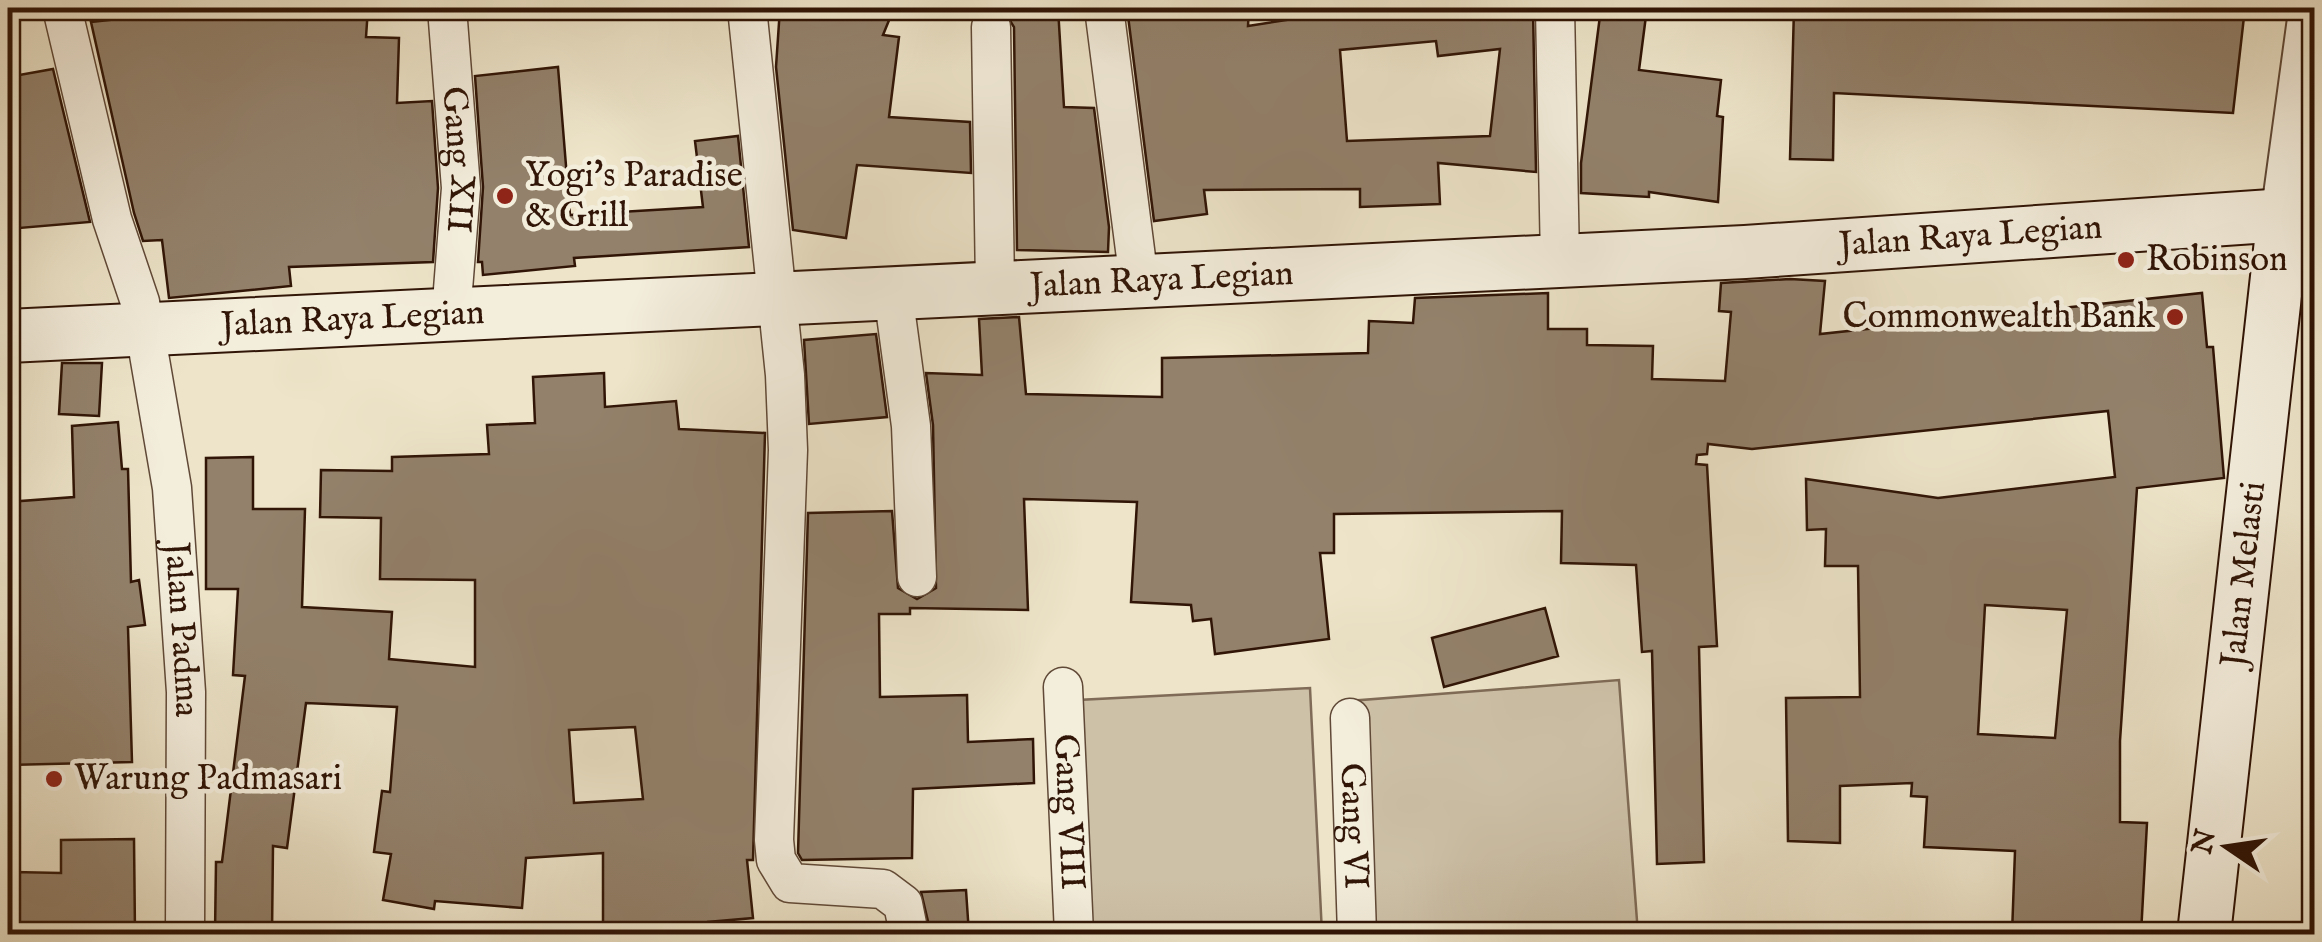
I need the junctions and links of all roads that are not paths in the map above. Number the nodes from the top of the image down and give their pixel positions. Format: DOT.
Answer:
graph roads {
  1 [pos="62,8"];
  2 [pos="447,8"];
  3 [pos="747,8"];
  4 [pos="1104,8"];
  5 [pos="1556,8"];
  6 [pos="2312,8"];
  7 [pos="990,27"];
  8 [pos="2300,213"];
  9 [pos="1560,261"];
  10 [pos="1139,281"];
  11 [pos="995,286"];
  12 [pos="893,293"];
  13 [pos="778,299"];
  14 [pos="451,315"];
  15 [pos="145,329"];
  16 [pos="8,336"];
  17 [pos="917,577"];
  18 [pos="1063,688"];
  19 [pos="1350,718"];
  20 [pos="185,934"];
  21 [pos="908,934"];
  22 [pos="1074,934"];
  23 [pos="1357,934"];
  24 [pos="2204,934"];
  1 -- 15 [label="street, Jalan Padma"];
  2 -- 14 [label="street, Gang XII"];
  3 -- 13 [label="street"];
  4 -- 10 [label="street"];
  5 -- 9 [label="street"];
  6 -- 8 [label="street"];
  7 -- 11 [label="street"];
  8 -- 9 [label="main road, Jalan Raya Legian"];
  8 -- 24 [label="main road, Jalan Melasti"];
  9 -- 10 [label="main road, Jalan Raya Legian"];
  10 -- 11 [label="main road, Jalan Raya Legian"];
  11 -- 12 [label="main road, Jalan Raya Legian"];
  12 -- 13 [label="main road, Jalan Raya Legian"];
  12 -- 17 [label="street"];
  13 -- 14 [label="main road, Jalan Raya Legian"];
  13 -- 21 [label="street"];
  14 -- 15 [label="main road, Jalan Raya Legian"];
  15 -- 16 [label="main road, Jalan Raya Legian"];
  15 -- 20 [label="street, Jalan Padma"];
  18 -- 22 [label="street, Gang VIII"];
  19 -- 23 [label="street, Gang VI"];
}
